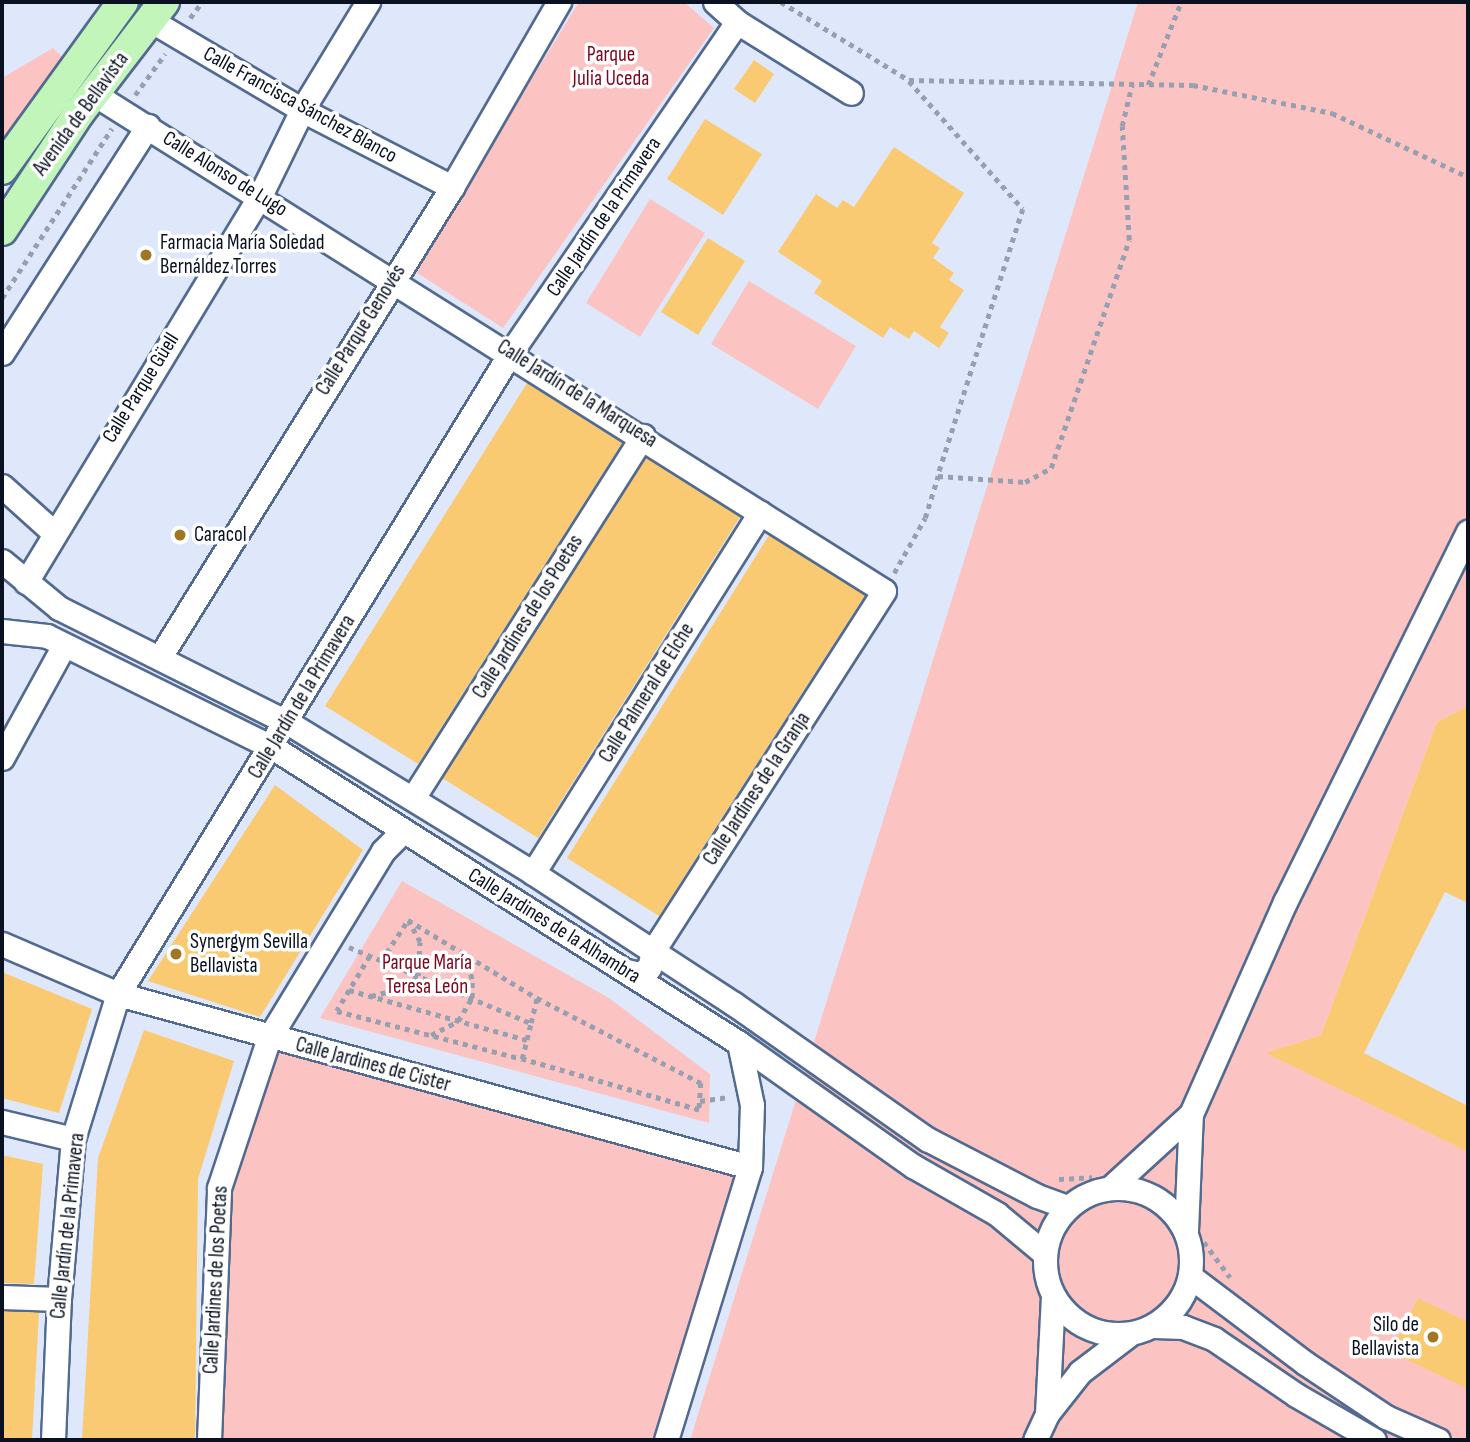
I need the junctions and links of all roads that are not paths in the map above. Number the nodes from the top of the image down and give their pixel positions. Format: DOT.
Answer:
graph roads {
  1 [pos="123,2"];
  2 [pos="368,2"];
  3 [pos="559,2"];
  4 [pos="715,2"];
  5 [pos="157,11"];
  6 [pos="737,22"];
  7 [pos="94,93"];
  8 [pos="851,93"];
  9 [pos="302,110"];
  10 [pos="148,126"];
  11 [pos="2,169"];
  12 [pos="452,187"];
  13 [pos="260,196"];
  14 [pos="2,230"];
  15 [pos="393,278"];
  16 [pos="511,352"];
  17 [pos="2,354"];
  18 [pos="643,436"];
  19 [pos="2,486"];
  20 [pos="760,512"];
  21 [pos="53,532"];
  22 [pos="1468,532"];
  23 [pos="2,561"];
  24 [pos="26,582"];
  25 [pos="884,591"];
  26 [pos="2,631"];
  27 [pos="64,645"];
  28 [pos="160,657"];
  29 [pos="287,722"];
  30 [pos="272,747"];
  31 [pos="2,758"];
  32 [pos="413,798"];
  33 [pos="402,832"];
  34 [pos="533,873"];
  35 [pos="2,944"];
  36 [pos="653,951"];
  37 [pos="627,971"];
  38 [pos="118,994"];
  39 [pos="269,1038"];
  40 [pos="739,1043"];
  41 [pos="1191,1114"];
  42 [pos="2,1122"];
  43 [pos="73,1139"];
  44 [pos="750,1167"];
  45 [pos="1110,1188"];
  46 [pos="1068,1207"];
  47 [pos="1186,1231"];
  48 [pos="1045,1254"];
  49 [pos="1191,1277"];
  50 [pos="1053,1296"];
  51 [pos="2,1297"];
  52 [pos="59,1298"];
  53 [pos="1154,1326"];
  54 [pos="1129,1334"];
  55 [pos="1047,1414"];
  56 [pos="53,1440"];
  57 [pos="209,1440"];
  58 [pos="666,1440"];
  59 [pos="1035,1440"];
  60 [pos="1374,1440"];
  61 [pos="1438,1440"];
  1 -- 11 [label="main road, Avenida de Bellavista"];
  2 -- 9 [label="street, Calle Parque Güell"];
  3 -- 12 [label="street, Calle Parque Genovés"];
  4 -- 6 [label="street"];
  5 -- 7 [label="main road, Avenida de Bellavista"];
  5 -- 9 [label="street, Calle Francisca Sánchez Blanco"];
  6 -- 8 [label="street"];
  6 -- 16 [label="street, Calle Jardín de la Primavera"];
  7 -- 10 [label="street, Calle Alonso de Lugo"];
  7 -- 14 [label="main road, Avenida de Bellavista"];
  9 -- 12 [label="street, Calle Francisca Sánchez Blanco"];
  9 -- 13 [label="street, Calle Parque Güell"];
  10 -- 13 [label="street, Calle Alonso de Lugo"];
  10 -- 17 [label="street"];
  12 -- 15 [label="street, Calle Parque Genovés"];
  13 -- 15 [label="street, Calle Alonso de Lugo"];
  13 -- 21 [label="street, Calle Parque Güell"];
  15 -- 16 [label="street, Calle Jardín de la Marquesa"];
  15 -- 28 [label="street, Calle Parque Genovés"];
  16 -- 18 [label="street, Calle Jardín de la Marquesa"];
  16 -- 29 [label="street, Calle Jardín de la Primavera"];
  18 -- 20 [label="street, Calle Jardín de la Marquesa"];
  18 -- 32 [label="street, Calle Jardines de los Poetas"];
  19 -- 21 [label="street"];
  20 -- 25 [label="street, Calle Jardín de la Marquesa"];
  20 -- 34 [label="street, Calle Palmeral de Elche"];
  21 -- 24 [label="street, Calle Parque Güell"];
  22 -- 41 [label="street"];
  23 -- 24 [label="street, Calle Jardines de la Alhambra"];
  24 -- 28 [label="street, Calle Jardines de la Alhambra"];
  25 -- 36 [label="street, Calle Jardines de la Granja"];
  26 -- 27 [label="street, Calle Jardines de la Alhambra"];
  27 -- 30 [label="street, Calle Jardines de la Alhambra"];
  27 -- 31 [label="street"];
  28 -- 29 [label="street, Calle Jardines de la Alhambra"];
  29 -- 30 [label="street, Calle Jardín de la Primavera"];
  29 -- 32 [label="street, Calle Jardines de la Alhambra"];
  30 -- 33 [label="street, Calle Jardines de la Alhambra"];
  30 -- 38 [label="street, Calle Jardín de la Primavera"];
  32 -- 34 [label="street, Calle Jardines de la Alhambra"];
  33 -- 37 [label="street, Calle Jardines de la Alhambra"];
  33 -- 39 [label="street, Calle Jardines de los Poetas"];
  34 -- 36 [label="street, Calle Jardines de la Alhambra"];
  35 -- 38 [label="street, Calle Jardines de Cister"];
  36 -- 37 [label="street, Calle Jardines de la Granja"];
  36 -- 46 [label="street, Calle Jardines de la Alhambra"];
  37 -- 40 [label="street, Calle Jardines de la Alhambra"];
  38 -- 39 [label="street, Calle Jardines de Cister"];
  38 -- 43 [label="street, Calle Jardín de la Primavera"];
  39 -- 44 [label="street, Calle Jardines de Cister"];
  39 -- 57 [label="street, Calle Jardines de los Poetas"];
  40 -- 44 [label="street"];
  40 -- 48 [label="street, Calle Jardines de la Alhambra"];
  41 -- 45 [label="street"];
  41 -- 47 [label="street"];
  42 -- 43 [label="street"];
  43 -- 52 [label="street, Calle Jardín de la Primavera"];
  44 -- 58 [label="street"];
  45 -- 46 [label="street"];
  45 -- 47 [label="street"];
  46 -- 48 [label="street"];
  47 -- 49 [label="street"];
  48 -- 50 [label="street"];
  49 -- 53 [label="street"];
  49 -- 61 [label="street"];
  50 -- 54 [label="street"];
  50 -- 55 [label="street"];
  51 -- 52 [label="street"];
  52 -- 56 [label="street, Calle Jardín de la Primavera"];
  53 -- 54 [label="street"];
  53 -- 60 [label="street"];
  54 -- 55 [label="street"];
  55 -- 59 [label="street"];
}
